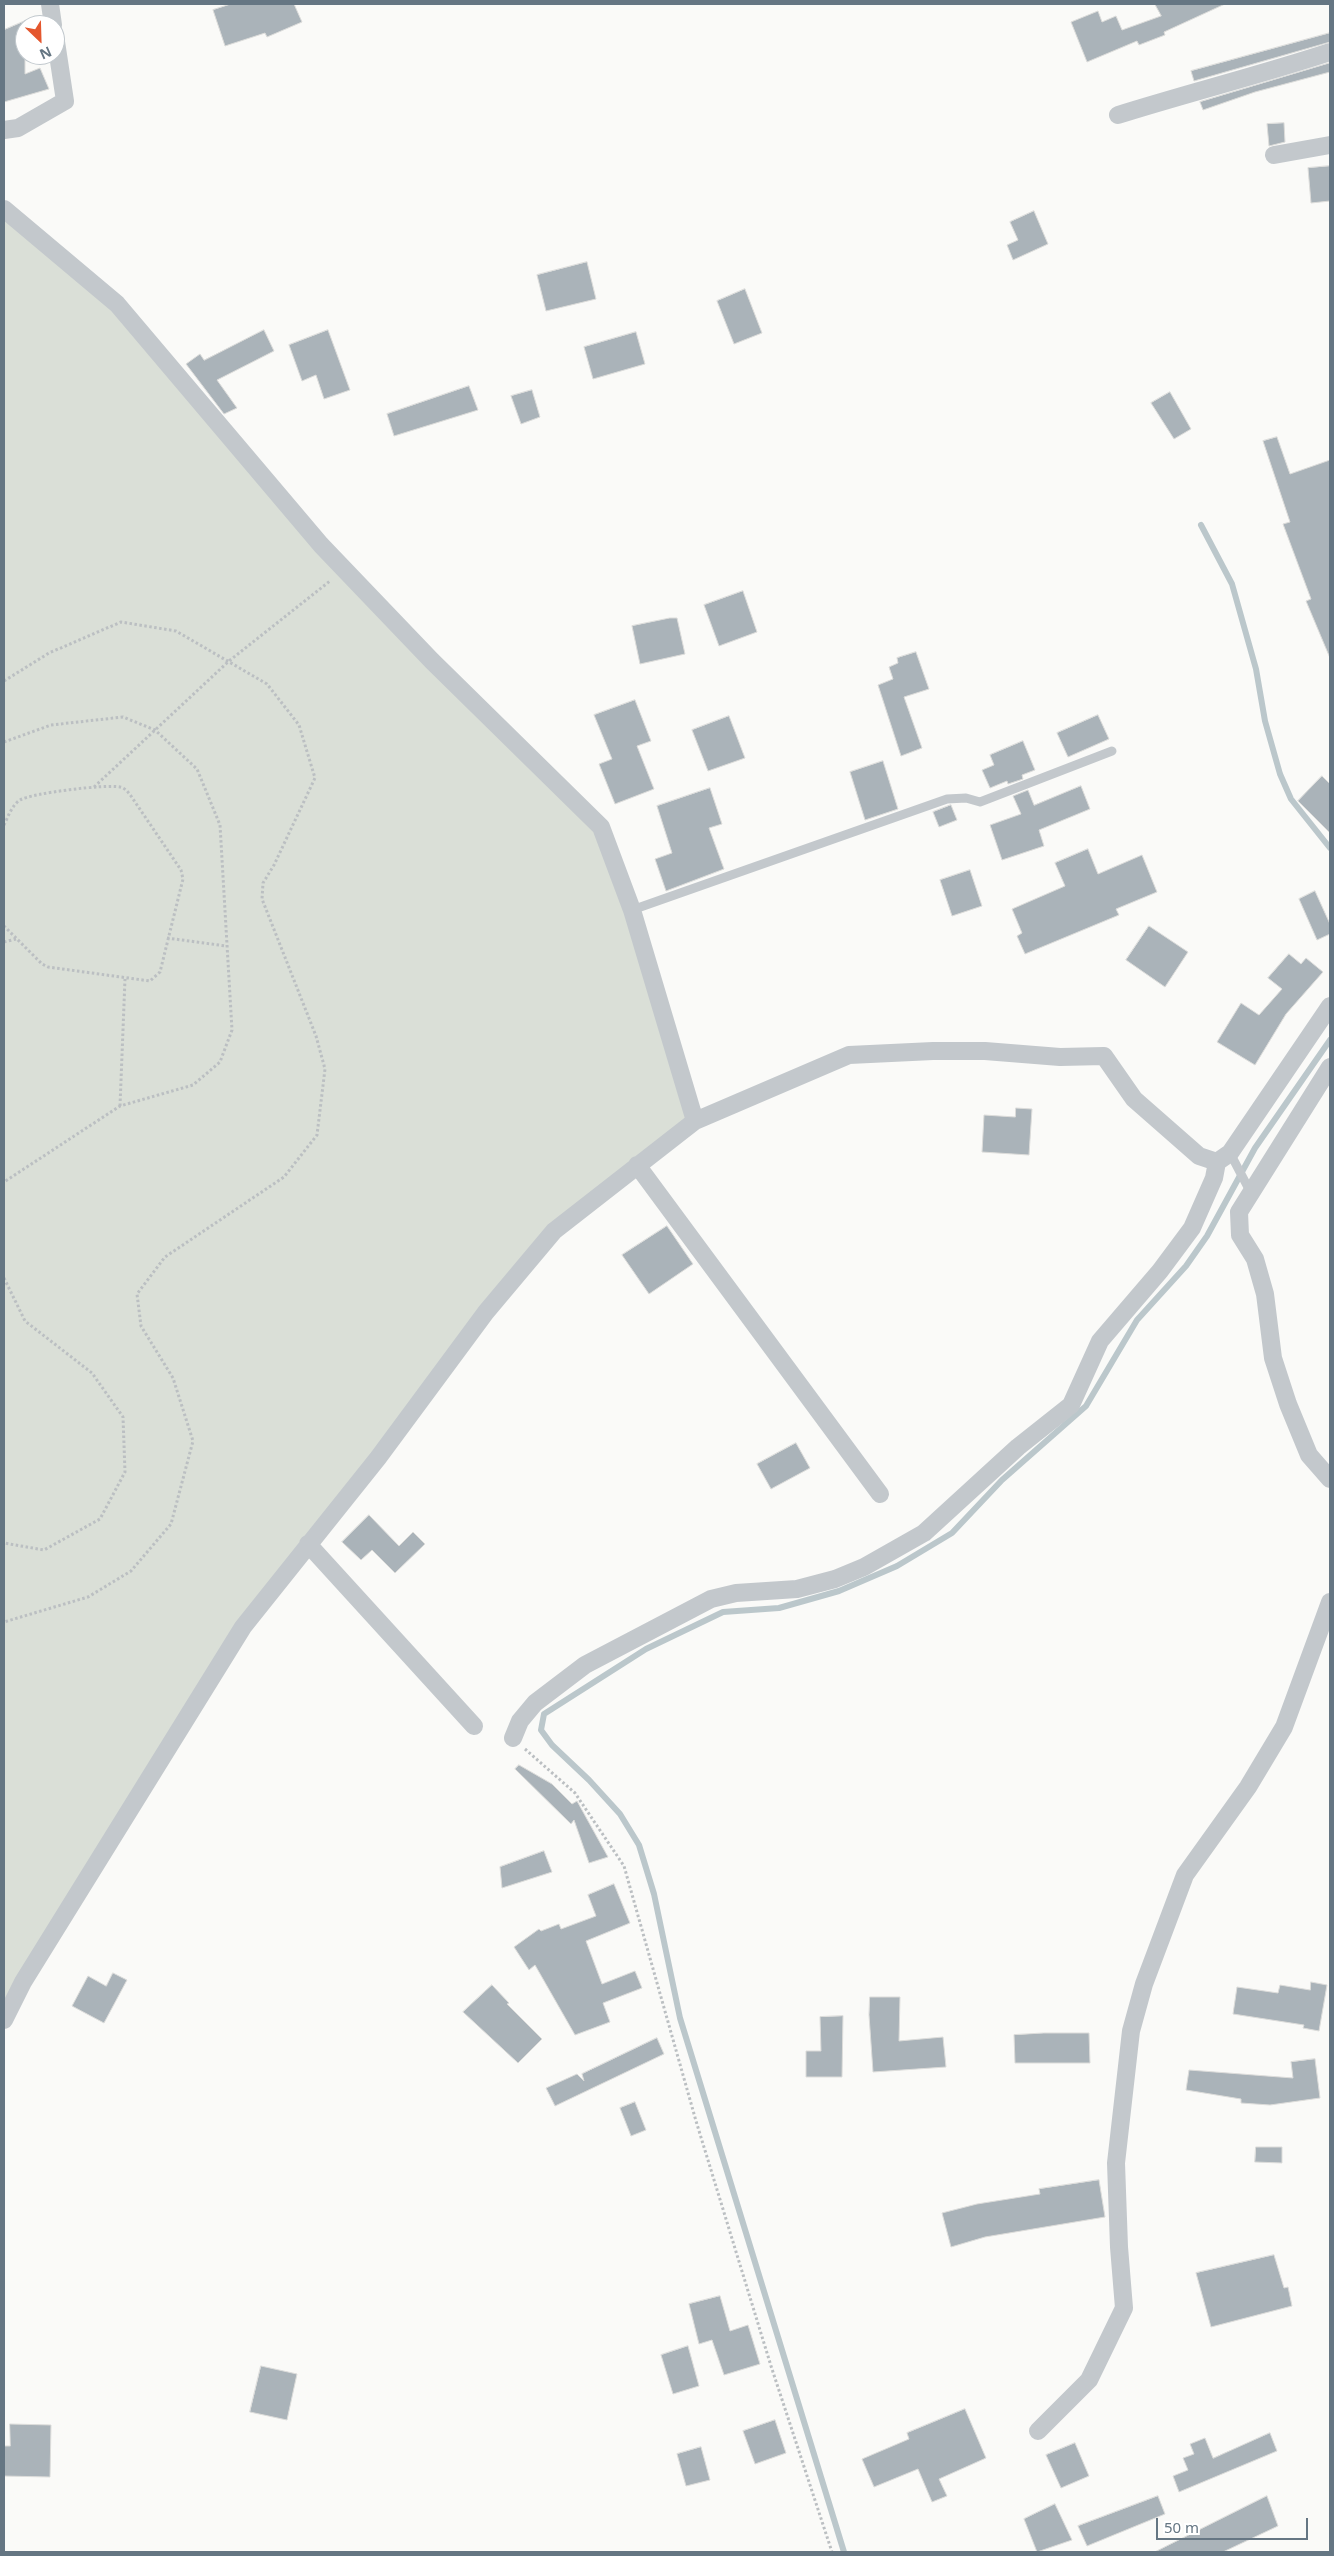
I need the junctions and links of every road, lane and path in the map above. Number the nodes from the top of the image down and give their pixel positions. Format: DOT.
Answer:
graph roads {
  1 [pos="1330,52"];
  2 [pos="60,65"];
  3 [pos="1118,115"];
  4 [pos="4,130"];
  5 [pos="1330,145"];
  6 [pos="1274,155"];
  7 [pos="4,209"];
  8 [pos="346,568"];
  9 [pos="229,660"];
  10 [pos="4,681"];
  11 [pos="155,730"];
  12 [pos="4,742"];
  13 [pos="1112,751"];
  14 [pos="94,787"];
  15 [pos="4,825"];
  16 [pos="632,910"];
  17 [pos="4,926"];
  18 [pos="167,938"];
  19 [pos="16,939"];
  20 [pos="4,942"];
  21 [pos="226,946"];
  22 [pos="126,979"];
  23 [pos="1330,1006"];
  24 [pos="1330,1067"];
  25 [pos="120,1106"];
  26 [pos="695,1121"];
  27 [pos="1224,1157"];
  28 [pos="637,1165"];
  29 [pos="4,1182"];
  30 [pos="1251,1193"];
  31 [pos="4,1278"];
  32 [pos="5,1285"];
  33 [pos="1330,1479"];
  34 [pos="880,1494"];
  35 [pos="4,1543"];
  36 [pos="308,1544"];
  37 [pos="1330,1602"];
  38 [pos="4,1622"];
  39 [pos="474,1726"];
  40 [pos="513,1738"];
  41 [pos="4,2020"];
  42 [pos="1038,2431"];
  43 [pos="832,2552"];
  1 -- 3 [label="street"];
  2 -- 4 [label="street"];
  5 -- 6 [label="street"];
  7 -- 8 [label="street"];
  8 -- 9 [label="path"];
  8 -- 16 [label="street"];
  9 -- 10 [label="path"];
  9 -- 11 [label="path"];
  9 -- 38 [label="path"];
  11 -- 12 [label="path"];
  11 -- 14 [label="path"];
  11 -- 21 [label="path"];
  13 -- 16 [label="lane"];
  14 -- 15 [label="path"];
  14 -- 18 [label="path"];
  16 -- 26 [label="street"];
  17 -- 19 [label="path"];
  18 -- 21 [label="path"];
  18 -- 22 [label="path"];
  19 -- 20 [label="path"];
  19 -- 22 [label="path"];
  21 -- 25 [label="path"];
  22 -- 25 [label="path"];
  23 -- 27 [label="street"];
  24 -- 30 [label="street"];
  25 -- 29 [label="path"];
  26 -- 27 [label="street"];
  26 -- 28 [label="street"];
  27 -- 30 [label="lane"];
  27 -- 40 [label="street"];
  28 -- 34 [label="street"];
  28 -- 36 [label="street"];
  30 -- 33 [label="street"];
  31 -- 32 [label="path"];
  32 -- 35 [label="path"];
  36 -- 39 [label="street"];
  36 -- 41 [label="street"];
  37 -- 42 [label="street"];
  40 -- 43 [label="path"];
}
